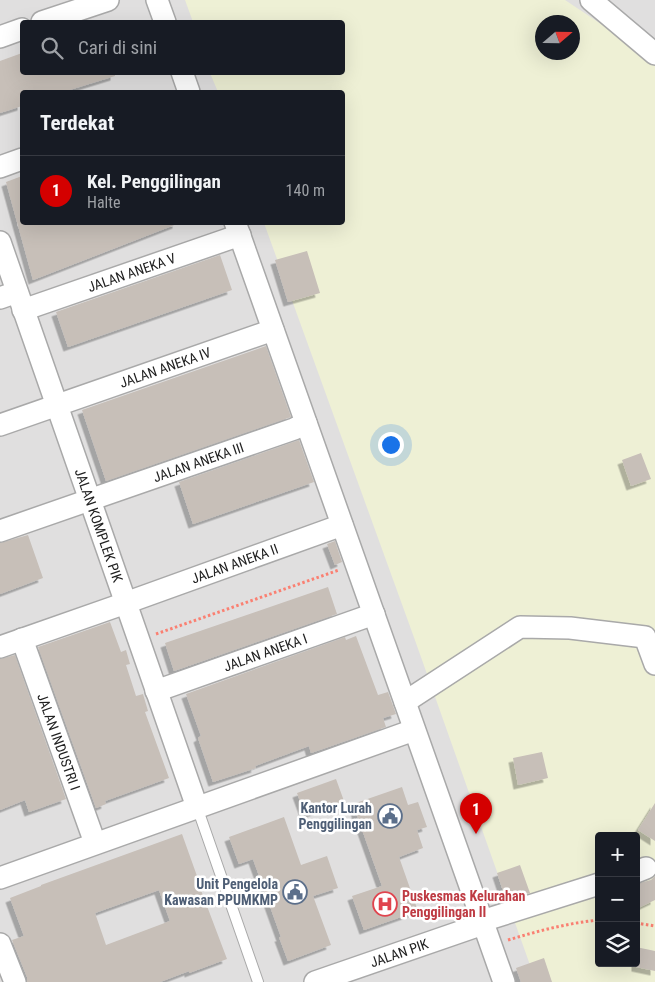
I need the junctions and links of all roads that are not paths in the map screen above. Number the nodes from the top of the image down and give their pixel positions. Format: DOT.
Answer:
graph roads {
  1 [pos="108,0"];
  2 [pos="157,0"];
  3 [pos="591,0"];
  4 [pos="48,20"];
  5 [pos="164,20"];
  6 [pos="20,30"];
  7 [pos="0,37"];
  8 [pos="655,54"];
  9 [pos="183,75"];
  10 [pos="189,90"];
  11 [pos="20,160"];
  12 [pos="0,167"];
  13 [pos="237,229"];
  14 [pos="0,242"];
  15 [pos="14,300"];
  16 [pos="273,330"];
  17 [pos="57,405"];
  18 [pos="306,423"];
  19 [pos="0,425"];
  20 [pos="90,500"];
  21 [pos="342,525"];
  22 [pos="0,531"];
  23 [pos="126,603"];
  24 [pos="374,614"];
  25 [pos="650,635"];
  26 [pos="22,639"];
  27 [pos="0,647"];
  28 [pos="655,664"];
  29 [pos="156,691"];
  30 [pos="405,702"];
  31 [pos="414,730"];
  32 [pos="197,807"];
  33 [pos="95,844"];
  34 [pos="0,878"];
  35 [pos="595,885"];
  36 [pos="483,922"];
  37 [pos="0,944"];
  38 [pos="501,975"];
  39 [pos="15,982"];
  40 [pos="258,982"];
  41 [pos="315,982"];
  1 -- 4 [label="street"];
  2 -- 5 [label="street"];
  3 -- 8 [label="street"];
  6 -- 7 [label="street"];
  9 -- 10 [label="street"];
  11 -- 12 [label="street"];
  13 -- 15 [label="street, JALAN ANEKA V"];
  13 -- 16 [label="street"];
  14 -- 15 [label="street, JALAN KOMPLEK PIK"];
  15 -- 17 [label="street, JALAN KOMPLEK PIK"];
  16 -- 17 [label="street, JALAN ANEKA IV"];
  16 -- 18 [label="street"];
  17 -- 19 [label="street, JALAN ANEKA IV"];
  17 -- 20 [label="street, JALAN KOMPLEK PIK"];
  18 -- 20 [label="street, JALAN ANEKA III"];
  18 -- 21 [label="street"];
  20 -- 22 [label="street, JALAN ANEKA III"];
  20 -- 23 [label="street, JALAN KOMPLEK PIK"];
  21 -- 23 [label="street, JALAN ANEKA II"];
  21 -- 24 [label="street"];
  23 -- 26 [label="street, JALAN ANEKA II"];
  23 -- 29 [label="street, JALAN KOMPLEK PIK"];
  24 -- 29 [label="street, JALAN ANEKA I"];
  24 -- 30 [label="street"];
  25 -- 28 [label="street"];
  25 -- 30 [label="street"];
  26 -- 27 [label="street, JALAN ANEKA II"];
  26 -- 33 [label="street, JALAN INDUSTRI I"];
  29 -- 32 [label="street, JALAN KOMPLEK PIK"];
  30 -- 31 [label="street"];
  31 -- 32 [label="street"];
  31 -- 36 [label="street"];
  32 -- 33 [label="street"];
  32 -- 40 [label="lane"];
  33 -- 34 [label="street"];
  35 -- 36 [label="street, JALAN PIK"];
  36 -- 38 [label="street"];
  36 -- 41 [label="street, JALAN PIK"];
  37 -- 39 [label="street"];
}
